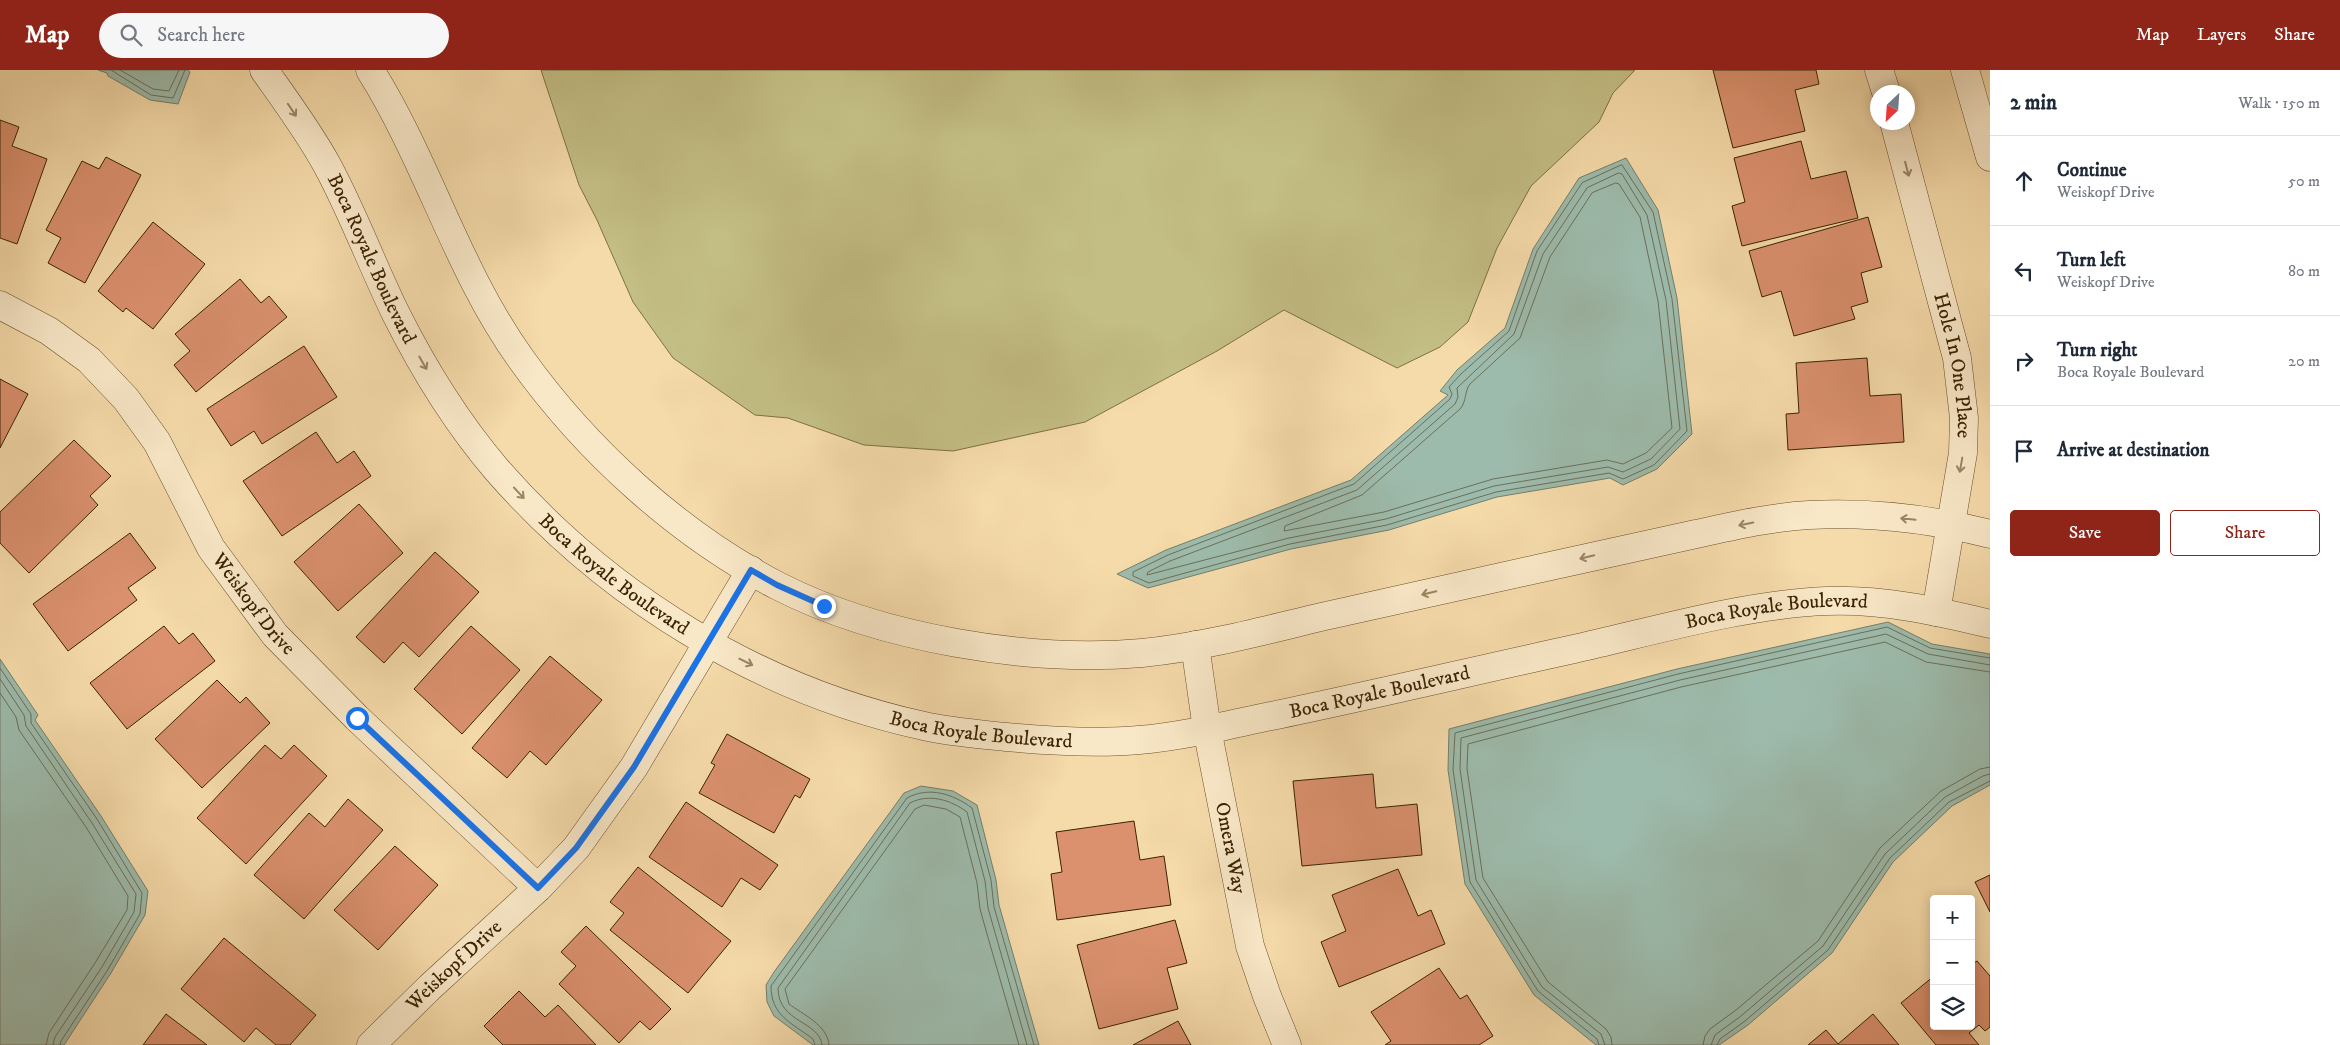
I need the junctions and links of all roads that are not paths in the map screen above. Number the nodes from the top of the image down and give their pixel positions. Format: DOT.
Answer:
graph roads {
  1 [pos="264,70"];
  2 [pos="370,70"];
  3 [pos="1879,70"];
  4 [pos="1966,70"];
  5 [pos="1884,85"];
  6 [pos="1896,130"];
  7 [pos="1990,157"];
  8 [pos="0,305"];
  9 [pos="1951,524"];
  10 [pos="1990,534"];
  11 [pos="751,570"];
  12 [pos="1936,612"];
  13 [pos="1990,624"];
  14 [pos="708,642"];
  15 [pos="1196,645"];
  16 [pos="1207,729"];
  17 [pos="538,888"];
  18 [pos="371,1045"];
  19 [pos="1287,1045"];
  1 -- 14 [label="street, Boca Royale Boulevard, one-way"];
  2 -- 11 [label="street"];
  3 -- 5 [label="street"];
  4 -- 7 [label="street"];
  6 -- 9 [label="street, Hole In One Place, one-way"];
  8 -- 17 [label="street, Weiskopf Drive"];
  9 -- 10 [label="street"];
  9 -- 12 [label="street, Hole In One Place"];
  9 -- 15 [label="street, one-way"];
  11 -- 14 [label="street, Weiskopf Drive"];
  11 -- 15 [label="street"];
  12 -- 13 [label="street, Boca Royale Boulevard"];
  12 -- 16 [label="street, Boca Royale Boulevard"];
  14 -- 16 [label="street, Boca Royale Boulevard, one-way"];
  14 -- 17 [label="street, Weiskopf Drive"];
  15 -- 16 [label="street, Omera Way"];
  16 -- 19 [label="street, Omera Way"];
  17 -- 18 [label="street, Weiskopf Drive"];
}
